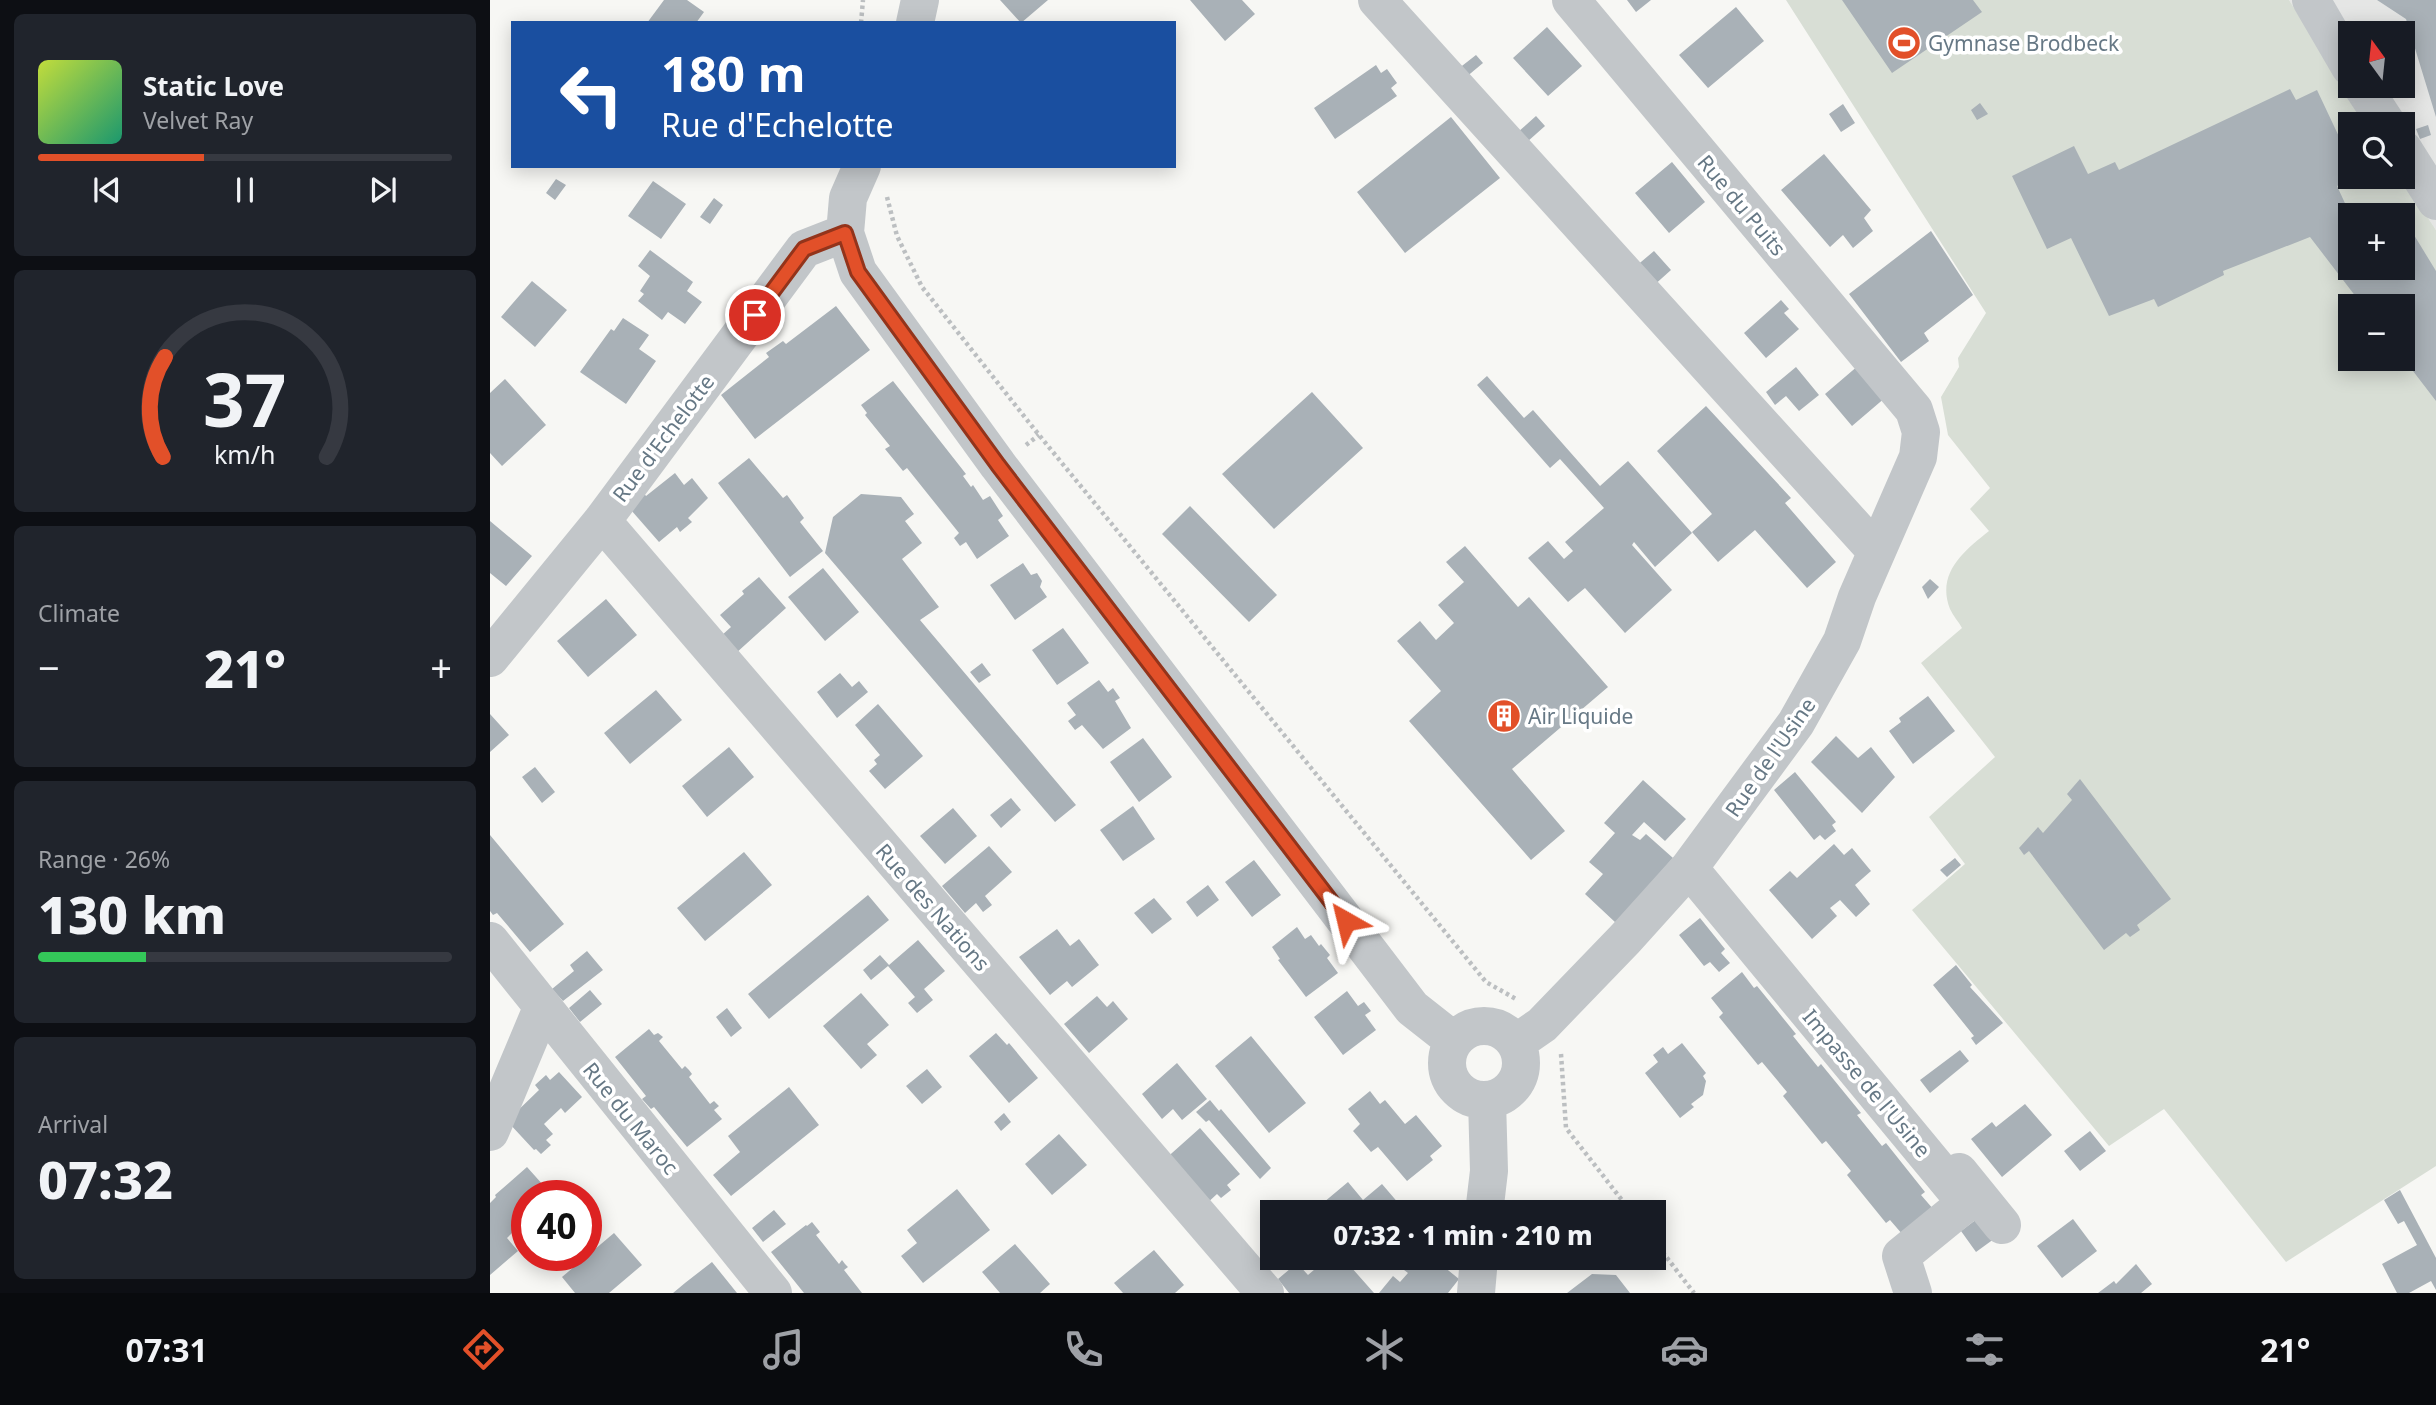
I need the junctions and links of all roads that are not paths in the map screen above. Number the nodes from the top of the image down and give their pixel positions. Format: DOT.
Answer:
graph roads {
  1 [pos="920,0"];
  2 [pos="1377,0"];
  3 [pos="1571,0"];
  4 [pos="2311,0"];
  5 [pos="915,21"];
  6 [pos="2338,46"];
  7 [pos="2415,168"];
  8 [pos="874,178"];
  9 [pos="2436,201"];
  10 [pos="845,233"];
  11 [pos="1914,410"];
  12 [pos="602,521"];
  13 [pos="1876,551"];
  14 [pos="490,658"];
  15 [pos="1696,859"];
  16 [pos="490,941"];
  17 [pos="542,1008"];
  18 [pos="1529,1034"];
  19 [pos="1454,1041"];
  20 [pos="1487,1100"];
  21 [pos="490,1132"];
  22 [pos="1486,1200"];
  23 [pos="2002,1225"];
  24 [pos="1478,1270"];
  25 [pos="773,1293"];
  26 [pos="1265,1293"];
  27 [pos="1476,1293"];
  28 [pos="1913,1293"];
  1 -- 5 [label="street"];
  2 -- 13 [label="street"];
  3 -- 11 [label="street, Rue du Puits"];
  4 -- 6 [label="street"];
  7 -- 9 [label="street"];
  8 -- 10 [label="street"];
  10 -- 12 [label="street, Rue d'Echelotte"];
  10 -- 19 [label="street"];
  11 -- 13 [label="street, Rue de l'Usine"];
  12 -- 14 [label="street, Rue d'Echelotte"];
  12 -- 26 [label="street, Rue des Nations"];
  13 -- 15 [label="street, Rue de l'Usine"];
  15 -- 18 [label="street, Rue de l'Usine"];
  15 -- 23 [label="street"];
  15 -- 28 [label="street, Impasse de l'Usine"];
  16 -- 17 [label="street, Rue du Maroc"];
  17 -- 21 [label="street"];
  17 -- 25 [label="street, Rue du Maroc"];
  18 -- 19 [label="street"];
  18 -- 20 [label="street"];
  19 -- 20 [label="street"];
  20 -- 22 [label="street"];
  24 -- 27 [label="street"];
}
